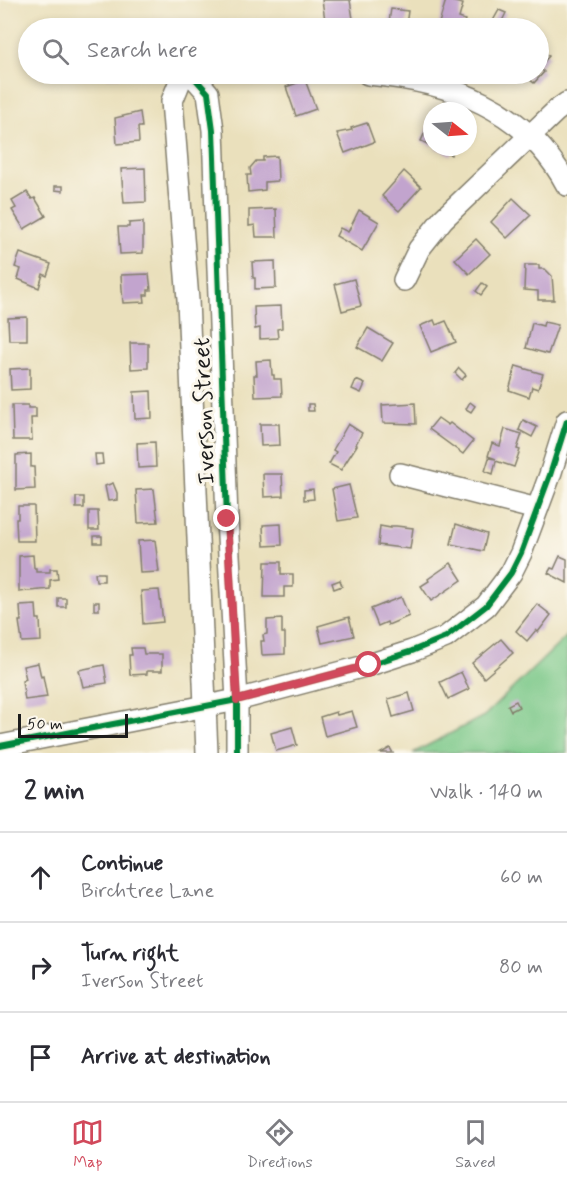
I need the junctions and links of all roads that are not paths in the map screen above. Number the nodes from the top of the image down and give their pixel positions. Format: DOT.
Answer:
graph roads {
  1 [pos="179,84"];
  2 [pos="200,84"];
  3 [pos="434,84"];
  4 [pos="567,103"];
  5 [pos="530,135"];
  6 [pos="567,185"];
  7 [pos="404,280"];
  8 [pos="567,421"];
  9 [pos="400,474"];
  10 [pos="537,509"];
  11 [pos="237,700"];
  12 [pos="205,706"];
  13 [pos="1,740"];
  14 [pos="207,753"];
  15 [pos="237,753"];
  1 -- 12 [label="street, Iverson Street"];
  2 -- 11 [label="street, Iverson Street"];
  3 -- 5 [label="street"];
  4 -- 5 [label="street"];
  5 -- 6 [label="street"];
  5 -- 7 [label="street"];
  8 -- 10 [label="street"];
  9 -- 10 [label="street"];
  10 -- 11 [label="street"];
  11 -- 12 [label="street"];
  11 -- 15 [label="street, Iverson Street"];
  12 -- 13 [label="street"];
  12 -- 14 [label="street, Iverson Street"];
}
